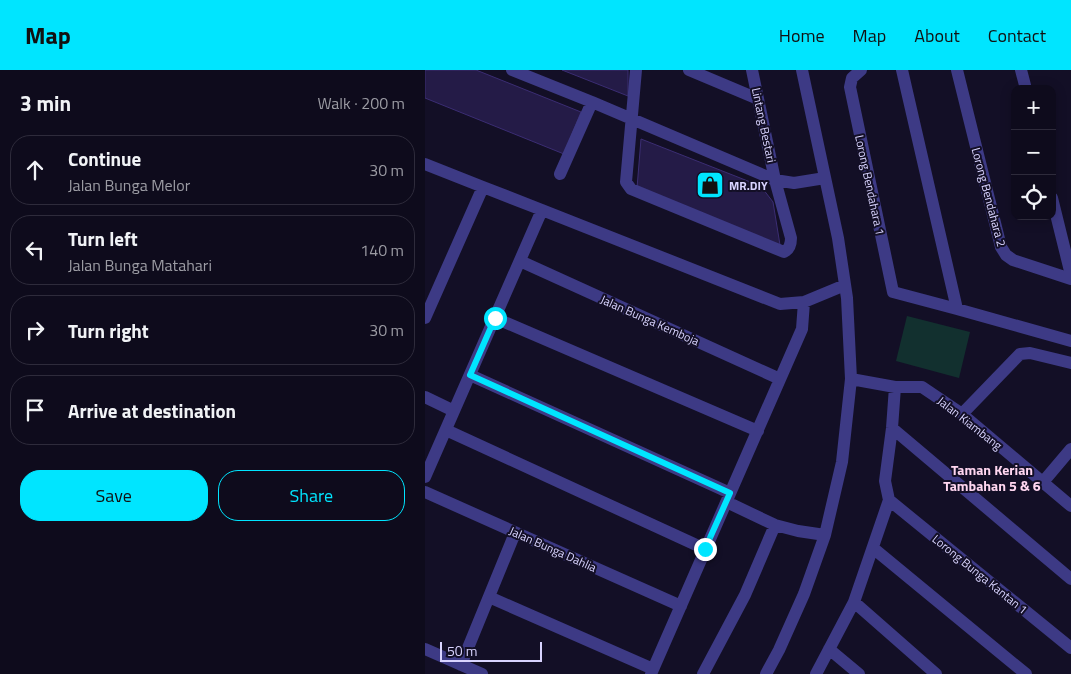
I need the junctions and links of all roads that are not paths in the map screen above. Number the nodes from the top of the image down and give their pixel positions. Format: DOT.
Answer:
graph roads {
  1 [pos="637,70"];
  2 [pos="689,70"];
  3 [pos="752,70"];
  4 [pos="802,70"];
  5 [pos="901,70"];
  6 [pos="957,70"];
  7 [pos="1021,70"];
  8 [pos="515,71"];
  9 [pos="857,74"];
  10 [pos="1025,85"];
  11 [pos="759,100"];
  12 [pos="592,102"];
  13 [pos="632,119"];
  14 [pos="425,164"];
  15 [pos="560,174"];
  16 [pos="825,178"];
  17 [pos="775,180"];
  18 [pos="483,187"];
  19 [pos="542,210"];
  20 [pos="1056,214"];
  21 [pos="520,261"];
  22 [pos="1071,275"];
  23 [pos="1071,279"];
  24 [pos="845,285"];
  25 [pos="804,302"];
  26 [pos="957,309"];
  27 [pos="425,318"];
  28 [pos="495,318"];
  29 [pos="1071,341"];
  30 [pos="1071,363"];
  31 [pos="470,375"];
  32 [pos="780,379"];
  33 [pos="851,379"];
  34 [pos="895,387"];
  35 [pos="425,397"];
  36 [pos="454,410"];
  37 [pos="962,414"];
  38 [pos="892,428"];
  39 [pos="446,430"];
  40 [pos="758,431"];
  41 [pos="1071,449"];
  42 [pos="425,477"];
  43 [pos="1043,482"];
  44 [pos="425,492"];
  45 [pos="732,499"];
  46 [pos="889,500"];
  47 [pos="1071,506"];
  48 [pos="775,525"];
  49 [pos="515,533"];
  50 [pos="825,536"];
  51 [pos="873,548"];
  52 [pos="705,549"];
  53 [pos="1071,579"];
  54 [pos="489,596"];
  55 [pos="854,602"];
  56 [pos="681,606"];
  57 [pos="1071,648"];
  58 [pos="425,649"];
  59 [pos="829,649"];
  60 [pos="461,665"];
  61 [pos="652,671"];
  62 [pos="482,674"];
  63 [pos="703,674"];
  64 [pos="766,674"];
  65 [pos="816,674"];
  66 [pos="859,674"];
  67 [pos="936,674"];
  68 [pos="1025,674"];
  1 -- 13 [label="street"];
  2 -- 11 [label="street"];
  3 -- 11 [label="street, Lintang Bestari"];
  4 -- 16 [label="street"];
  5 -- 26 [label="street"];
  6 -- 23 [label="street, Lorong Bendahara 2"];
  7 -- 10 [label="street"];
  8 -- 12 [label="street"];
  9 -- 26 [label="street, Lorong Bendahara 1"];
  11 -- 17 [label="street, Lintang Bestari"];
  12 -- 13 [label="street"];
  12 -- 15 [label="street"];
  13 -- 17 [label="street"];
  13 -- 17 [label="street, Lintang Bestari"];
  14 -- 18 [label="street"];
  16 -- 17 [label="street"];
  16 -- 24 [label="street"];
  18 -- 19 [label="street"];
  18 -- 27 [label="street"];
  19 -- 21 [label="street"];
  19 -- 25 [label="street"];
  20 -- 22 [label="street"];
  21 -- 28 [label="street"];
  21 -- 32 [label="street, Jalan Bunga Kemboja"];
  24 -- 25 [label="street"];
  24 -- 33 [label="street"];
  25 -- 32 [label="street"];
  26 -- 29 [label="street"];
  28 -- 31 [label="street"];
  28 -- 40 [label="street"];
  30 -- 37 [label="street"];
  31 -- 36 [label="street"];
  31 -- 45 [label="street"];
  32 -- 40 [label="street"];
  33 -- 34 [label="street, Jalan Kiambang"];
  33 -- 50 [label="street"];
  34 -- 37 [label="street, Jalan Kiambang"];
  34 -- 38 [label="street"];
  35 -- 36 [label="street"];
  36 -- 39 [label="street"];
  37 -- 43 [label="street, Jalan Kiambang"];
  38 -- 46 [label="street"];
  38 -- 53 [label="street"];
  39 -- 42 [label="street"];
  39 -- 52 [label="street"];
  40 -- 45 [label="street"];
  41 -- 43 [label="street"];
  43 -- 47 [label="street, Jalan Kiambang"];
  44 -- 49 [label="street, Jalan Bunga Dahlia"];
  45 -- 48 [label="street"];
  45 -- 52 [label="street"];
  46 -- 51 [label="street"];
  46 -- 57 [label="street, Lorong Bunga Kantan 1"];
  48 -- 50 [label="street"];
  48 -- 63 [label="street"];
  49 -- 54 [label="street"];
  49 -- 56 [label="street, Jalan Bunga Dahlia"];
  50 -- 64 [label="street"];
  51 -- 55 [label="street"];
  51 -- 68 [label="street"];
  52 -- 56 [label="street"];
  54 -- 60 [label="street"];
  54 -- 61 [label="street"];
  55 -- 59 [label="street"];
  55 -- 67 [label="street"];
  56 -- 61 [label="street"];
  58 -- 60 [label="street"];
  59 -- 65 [label="street"];
  59 -- 66 [label="street"];
  60 -- 62 [label="street"];
}
